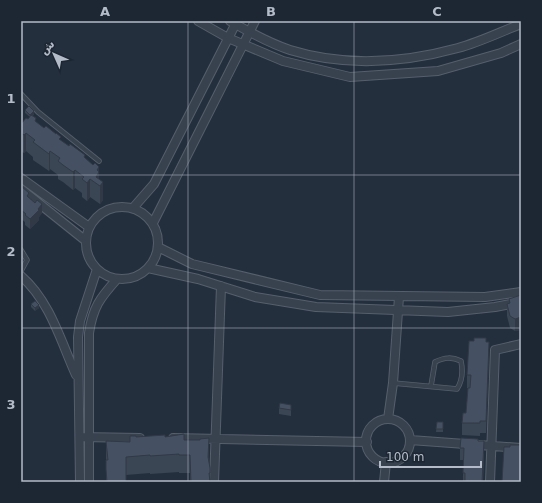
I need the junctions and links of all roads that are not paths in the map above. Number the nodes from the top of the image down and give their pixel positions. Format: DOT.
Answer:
graph roads {
  1 [pos="198,21"];
  2 [pos="256,21"];
  3 [pos="234,22"];
  4 [pos="521,24"];
  5 [pos="250,32"];
  6 [pos="228,38"];
  7 [pos="521,44"];
  8 [pos="244,45"];
  9 [pos="21,94"];
  10 [pos="99,161"];
  11 [pos="21,178"];
  12 [pos="21,189"];
  13 [pos="133,208"];
  14 [pos="153,223"];
  15 [pos="89,227"];
  16 [pos="86,241"];
  17 [pos="158,247"];
  18 [pos="21,250"];
  19 [pos="148,268"];
  20 [pos="97,269"];
  21 [pos="21,271"];
  22 [pos="22,279"];
  23 [pos="117,279"];
  24 [pos="221,286"];
  25 [pos="521,292"];
  26 [pos="399,297"];
  27 [pos="521,302"];
  28 [pos="398,310"];
  29 [pos="521,344"];
  30 [pos="78,380"];
  31 [pos="393,383"];
  32 [pos="431,386"];
  33 [pos="388,419"];
  34 [pos="84,437"];
  35 [pos="149,438"];
  36 [pos="164,438"];
  37 [pos="217,438"];
  38 [pos="410,440"];
  39 [pos="367,442"];
  40 [pos="492,446"];
  41 [pos="521,448"];
  42 [pos="386,462"];
  43 [pos="80,482"];
  44 [pos="89,482"];
  45 [pos="214,482"];
  46 [pos="384,482"];
  47 [pos="490,482"];
  1 -- 6 [label="street"];
  2 -- 5 [label="street"];
  3 -- 5 [label="street"];
  3 -- 6 [label="street"];
  4 -- 5 [label="street"];
  5 -- 8 [label="street"];
  6 -- 8 [label="street"];
  6 -- 13 [label="street"];
  7 -- 8 [label="street"];
  8 -- 14 [label="street"];
  9 -- 10 [label="lane"];
  11 -- 15 [label="street"];
  12 -- 16 [label="street"];
  13 -- 14 [label="street"];
  13 -- 15 [label="street"];
  14 -- 17 [label="street"];
  15 -- 16 [label="street"];
  16 -- 20 [label="street"];
  17 -- 19 [label="street"];
  17 -- 26 [label="street"];
  18 -- 21 [label="lane"];
  19 -- 23 [label="street"];
  19 -- 24 [label="street"];
  20 -- 23 [label="street"];
  20 -- 30 [label="street"];
  22 -- 30 [label="street"];
  23 -- 34 [label="street"];
  24 -- 28 [label="street"];
  24 -- 37 [label="street"];
  25 -- 26 [label="street"];
  26 -- 28 [label="street"];
  27 -- 28 [label="street"];
  28 -- 31 [label="street"];
  29 -- 40 [label="street"];
  30 -- 34 [label="street"];
  31 -- 32 [label="lane"];
  31 -- 33 [label="street"];
  32 -- 32 [label="lane"];
  33 -- 38 [label="street"];
  33 -- 39 [label="street"];
  34 -- 35 [label="street"];
  34 -- 43 [label="street"];
  34 -- 44 [label="street"];
  36 -- 37 [label="street"];
  37 -- 39 [label="street"];
  37 -- 45 [label="street"];
  38 -- 40 [label="street"];
  38 -- 42 [label="street"];
  39 -- 42 [label="street"];
  40 -- 41 [label="street"];
  40 -- 47 [label="street"];
  42 -- 46 [label="street"];
}
